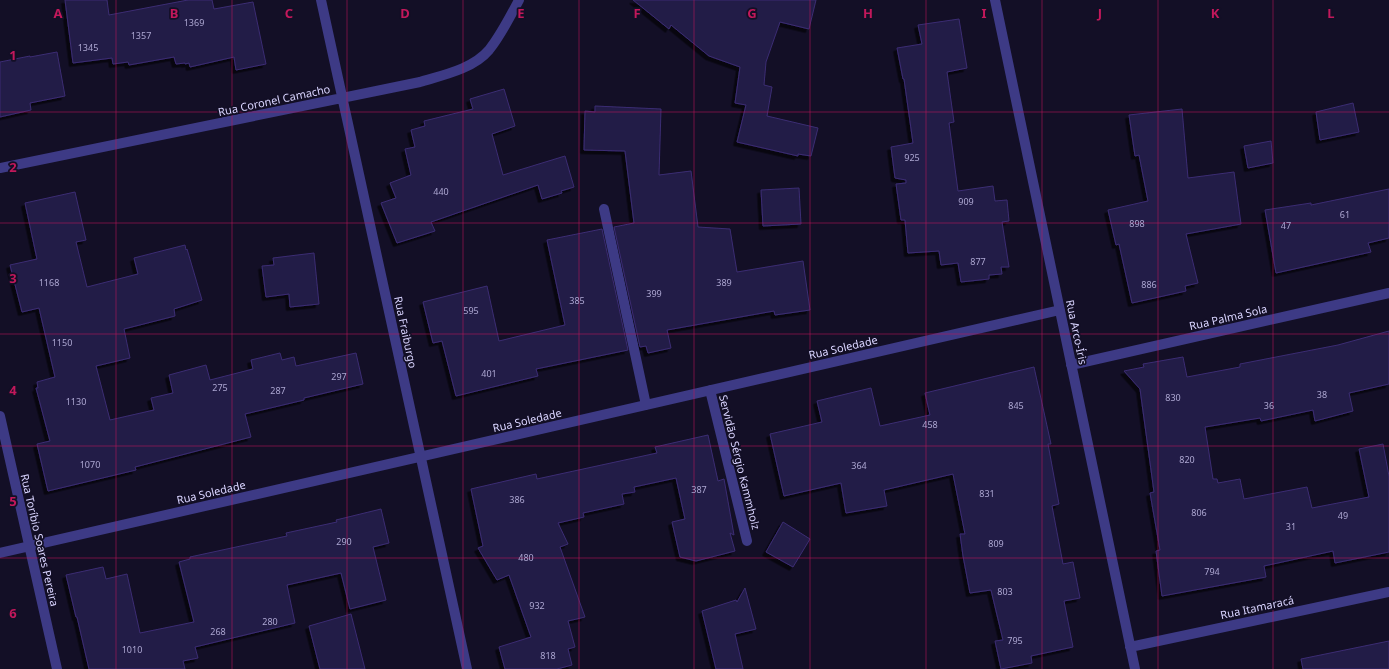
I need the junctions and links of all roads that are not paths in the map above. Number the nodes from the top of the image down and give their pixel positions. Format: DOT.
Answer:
graph roads {
  1 [pos="321,0"];
  2 [pos="519,0"];
  3 [pos="995,0"];
  4 [pos="343,98"];
  5 [pos="0,168"];
  6 [pos="604,209"];
  7 [pos="1389,293"];
  8 [pos="1060,310"];
  9 [pos="1071,365"];
  10 [pos="710,390"];
  11 [pos="646,405"];
  12 [pos="0,416"];
  13 [pos="420,456"];
  14 [pos="747,541"];
  15 [pos="29,546"];
  16 [pos="0,553"];
  17 [pos="1389,592"];
  18 [pos="1130,647"];
  19 [pos="57,669"];
  20 [pos="467,669"];
  21 [pos="1135,669"];
  1 -- 4 [label="street, Rua Fraiburgo"];
  2 -- 4 [label="street, Rua Coronel Camacho"];
  3 -- 8 [label="street, Rua Arco-Íris"];
  4 -- 5 [label="street, Rua Coronel Camacho"];
  4 -- 13 [label="street, Rua Fraiburgo"];
  6 -- 11 [label="street"];
  7 -- 9 [label="street, Rua Palma Sola"];
  8 -- 9 [label="street, Rua Arco-Íris"];
  8 -- 10 [label="street, Rua Soledade"];
  9 -- 18 [label="street, Rua Arco-Íris"];
  10 -- 11 [label="street, Rua Soledade"];
  10 -- 14 [label="street, Servidão Sérgio Kammholz"];
  11 -- 13 [label="street, Rua Soledade"];
  12 -- 15 [label="street, Rua Toríbio Soares Pereira"];
  13 -- 15 [label="street, Rua Soledade"];
  13 -- 20 [label="street, Rua Fraiburgo"];
  15 -- 16 [label="street, Rua Soledade"];
  15 -- 19 [label="street, Rua Toríbio Soares Pereira"];
  17 -- 18 [label="street, Rua Itamaracá"];
  18 -- 21 [label="street, Rua Arco-Íris"];
}
